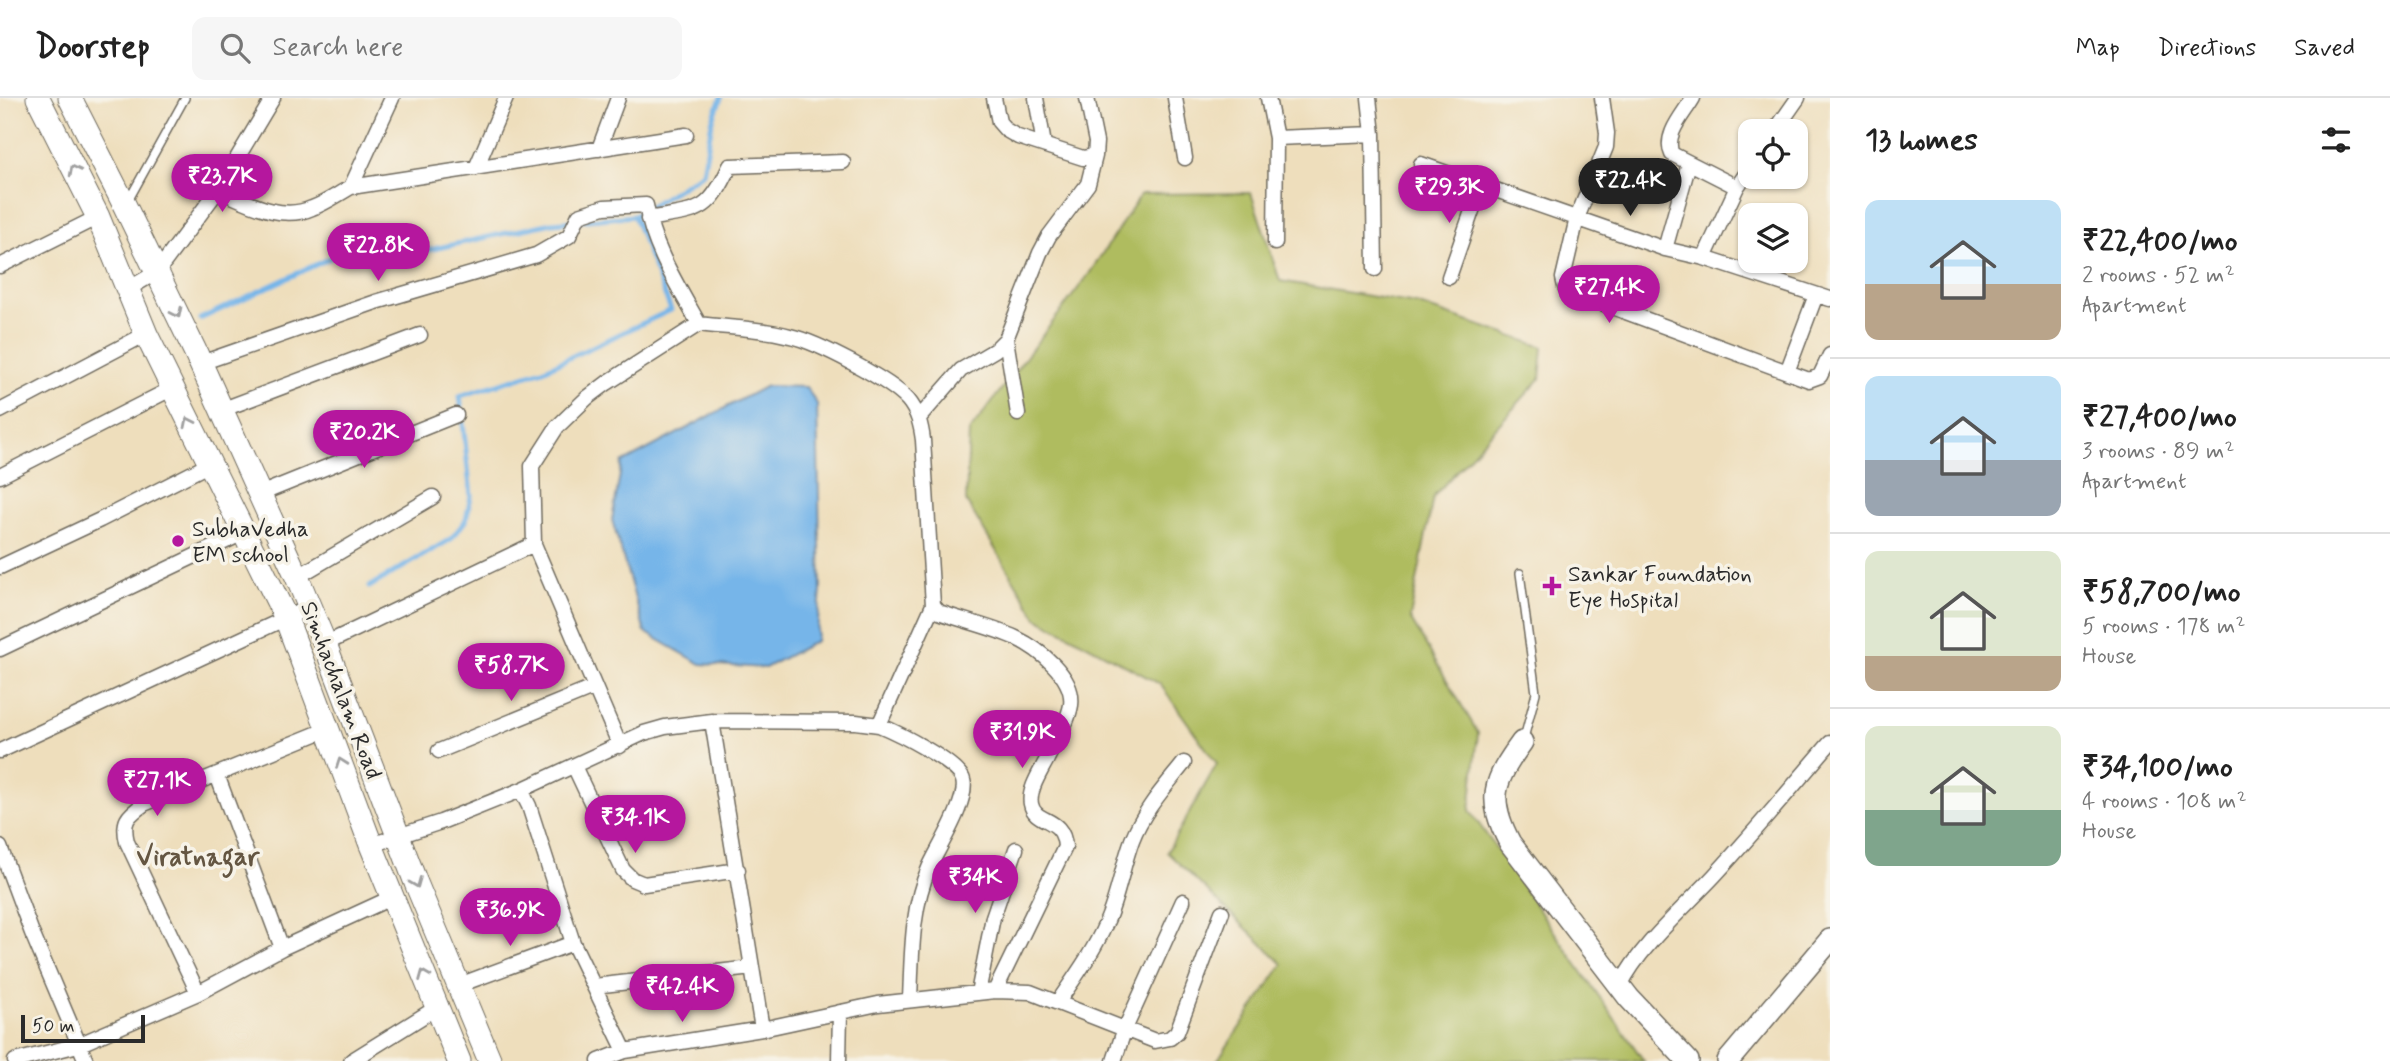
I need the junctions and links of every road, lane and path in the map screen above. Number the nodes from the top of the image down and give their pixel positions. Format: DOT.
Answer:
graph roads {
  1 [pos="38,98"];
  2 [pos="69,98"];
  3 [pos="185,98"];
  4 [pos="273,98"];
  5 [pos="392,98"];
  6 [pos="506,98"];
  7 [pos="618,98"];
  8 [pos="995,98"];
  9 [pos="1036,98"];
  10 [pos="1087,98"];
  11 [pos="1175,98"];
  12 [pos="1268,98"];
  13 [pos="1369,98"];
  14 [pos="1602,98"];
  15 [pos="1693,98"];
  16 [pos="1798,98"];
  17 [pos="1783,119"];
  18 [pos="1373,134"];
  19 [pos="686,135"];
  20 [pos="1276,138"];
  21 [pos="1044,145"];
  22 [pos="599,149"];
  23 [pos="1095,156"];
  24 [pos="1185,158"];
  25 [pos="843,162"];
  26 [pos="1689,163"];
  27 [pos="1421,164"];
  28 [pos="476,168"];
  29 [pos="1481,185"];
  30 [pos="351,187"];
  31 [pos="1737,187"];
  32 [pos="218,190"];
  33 [pos="125,206"];
  34 [pos="647,212"];
  35 [pos="98,217"];
  36 [pos="1577,218"];
  37 [pos="1275,243"];
  38 [pos="1665,249"];
  39 [pos="1703,258"];
  40 [pos="0,266"];
  41 [pos="1375,269"];
  42 [pos="157,272"];
  43 [pos="1449,277"];
  44 [pos="128,289"];
  45 [pos="1823,297"];
  46 [pos="699,324"];
  47 [pos="146,334"];
  48 [pos="420,335"];
  49 [pos="1006,339"];
  50 [pos="1830,355"];
  51 [pos="201,363"];
  52 [pos="1787,372"];
  53 [pos="173,388"];
  54 [pos="221,410"];
  55 [pos="0,411"];
  56 [pos="1018,414"];
  57 [pos="456,415"];
  58 [pos="919,418"];
  59 [pos="210,464"];
  60 [pos="0,476"];
  61 [pos="260,494"];
  62 [pos="433,497"];
  63 [pos="243,533"];
  64 [pos="534,544"];
  65 [pos="0,566"];
  66 [pos="1520,573"];
  67 [pos="297,577"];
  68 [pos="933,604"];
  69 [pos="310,607"];
  70 [pos="286,618"];
  71 [pos="325,644"];
  72 [pos="0,649"];
  73 [pos="595,687"];
  74 [pos="712,721"];
  75 [pos="879,725"];
  76 [pos="328,729"];
  77 [pos="1522,743"];
  78 [pos="1830,743"];
  79 [pos="620,746"];
  80 [pos="0,751"];
  81 [pos="439,751"];
  82 [pos="1184,763"];
  83 [pos="574,766"];
  84 [pos="217,775"];
  85 [pos="521,790"];
  86 [pos="398,837"];
  87 [pos="371,845"];
  88 [pos="0,847"];
  89 [pos="1016,849"];
  90 [pos="738,870"];
  91 [pos="393,897"];
  92 [pos="1183,901"];
  93 [pos="1222,912"];
  94 [pos="1830,940"];
  95 [pos="573,943"];
  96 [pos="282,948"];
  97 [pos="752,968"];
  98 [pos="458,985"];
  99 [pos="594,986"];
  100 [pos="1620,986"];
  101 [pos="995,991"];
  102 [pos="198,993"];
  103 [pos="978,993"];
  104 [pos="910,999"];
  105 [pos="1058,1002"];
  106 [pos="436,1007"];
  107 [pos="840,1012"];
  108 [pos="762,1029"];
  109 [pos="1124,1031"];
  110 [pos="78,1045"];
  111 [pos="625,1051"];
  112 [pos="15,1061"];
  113 [pos="86,1061"];
  114 [pos="351,1061"];
  115 [pos="459,1061"];
  116 [pos="490,1061"];
  117 [pos="599,1061"];
  118 [pos="839,1061"];
  119 [pos="1114,1061"];
  120 [pos="1688,1061"];
  121 [pos="1728,1061"];
  35 -- 1 [label="main road, one-way"];
  2 -- 33 [label="main road, Simhachalam Road"];
  3 -- 33 [label="lane"];
  4 -- 32 [label="street"];
  5 -- 30 [label="street"];
  6 -- 28 [label="street"];
  7 -- 22 [label="street"];
  8 -- 21 [label="street"];
  9 -- 21 [label="street"];
  10 -- 23 [label="street"];
  11 -- 24 [label="street"];
  12 -- 20 [label="street"];
  13 -- 18 [label="street"];
  14 -- 36 [label="street"];
  15 -- 26 [label="street"];
  16 -- 17 [label="street"];
  18 -- 20 [label="street"];
  18 -- 41 [label="street"];
  19 -- 22 [label="street"];
  20 -- 37 [label="street"];
  21 -- 23 [label="street"];
  22 -- 28 [label="street"];
  23 -- 49 [label="street"];
  25 -- 34 [label="street"];
  26 -- 31 [label="street"];
  26 -- 38 [label="street"];
  27 -- 29 [label="street"];
  28 -- 30 [label="street"];
  29 -- 36 [label="street"];
  29 -- 43 [label="street"];
  30 -- 32 [label="street"];
  31 -- 39 [label="street"];
  32 -- 42 [label="street"];
  33 -- 42 [label="main road, Simhachalam Road"];
  34 -- 46 [label="street"];
  34 -- 51 [label="street"];
  35 -- 40 [label="street"];
  35 -- 44 [label="main road"];
  36 -- 38 [label="street"];
  36 -- 52 [label="street"];
  38 -- 39 [label="street"];
  39 -- 45 [label="street"];
  42 -- 44 [label="street"];
  42 -- 51 [label="main road, Simhachalam Road, one-way"];
  44 -- 47 [label="main road"];
  45 -- 52 [label="street"];
  46 -- 58 [label="street"];
  46 -- 64 [label="street"];
  47 -- 53 [label="main road"];
  47 -- 55 [label="street"];
  48 -- 54 [label="street"];
  49 -- 56 [label="street"];
  49 -- 58 [label="street"];
  50 -- 52 [label="street"];
  51 -- 54 [label="main road, Simhachalam Road"];
  59 -- 53 [label="main road, one-way"];
  53 -- 60 [label="street"];
  54 -- 61 [label="main road, Simhachalam Road"];
  57 -- 61 [label="street"];
  58 -- 68 [label="street"];
  59 -- 63 [label="main road"];
  59 -- 65 [label="street"];
  61 -- 67 [label="main road, Simhachalam Road"];
  62 -- 67 [label="street"];
  63 -- 70 [label="main road"];
  63 -- 72 [label="street"];
  64 -- 71 [label="street"];
  64 -- 73 [label="street"];
  66 -- 77 [label="lane"];
  67 -- 69 [label="main road, Simhachalam Road"];
  68 -- 75 [label="street"];
  68 -- 101 [label="street"];
  69 -- 70 [label="street"];
  69 -- 71 [label="main road, Simhachalam Road"];
  70 -- 76 [label="main road"];
  70 -- 80 [label="street"];
  71 -- 86 [label="main road, Simhachalam Road"];
  73 -- 79 [label="street"];
  73 -- 81 [label="street"];
  74 -- 75 [label="street"];
  74 -- 79 [label="street"];
  74 -- 90 [label="street"];
  75 -- 104 [label="street"];
  76 -- 84 [label="street"];
  87 -- 76 [label="main road, one-way"];
  77 -- 100 [label="street"];
  78 -- 100 [label="street"];
  79 -- 83 [label="street"];
  82 -- 105 [label="street"];
  83 -- 85 [label="street"];
  83 -- 90 [label="street"];
  84 -- 96 [label="street"];
  84 -- 102 [label="street"];
  85 -- 86 [label="street"];
  85 -- 95 [label="street"];
  86 -- 87 [label="street"];
  86 -- 98 [label="main road, Simhachalam Road, one-way"];
  87 -- 91 [label="main road"];
  88 -- 110 [label="street"];
  89 -- 103 [label="street"];
  90 -- 97 [label="street"];
  91 -- 96 [label="street"];
  106 -- 91 [label="main road, one-way"];
  92 -- 109 [label="street"];
  93 -- 109 [label="street"];
  94 -- 121 [label="street"];
  95 -- 98 [label="street"];
  95 -- 99 [label="street"];
  96 -- 102 [label="street"];
  97 -- 99 [label="street"];
  97 -- 108 [label="street"];
  98 -- 116 [label="main road, Simhachalam Road"];
  99 -- 111 [label="street"];
  100 -- 120 [label="street"];
  101 -- 103 [label="street"];
  101 -- 105 [label="street"];
  102 -- 110 [label="street"];
  103 -- 104 [label="street"];
  104 -- 107 [label="street"];
  105 -- 109 [label="street"];
  106 -- 114 [label="street"];
  106 -- 115 [label="main road"];
  107 -- 108 [label="street"];
  107 -- 118 [label="street"];
  108 -- 111 [label="street"];
  109 -- 119 [label="street"];
  110 -- 112 [label="street"];
  110 -- 113 [label="street"];
  111 -- 117 [label="street"];
}
